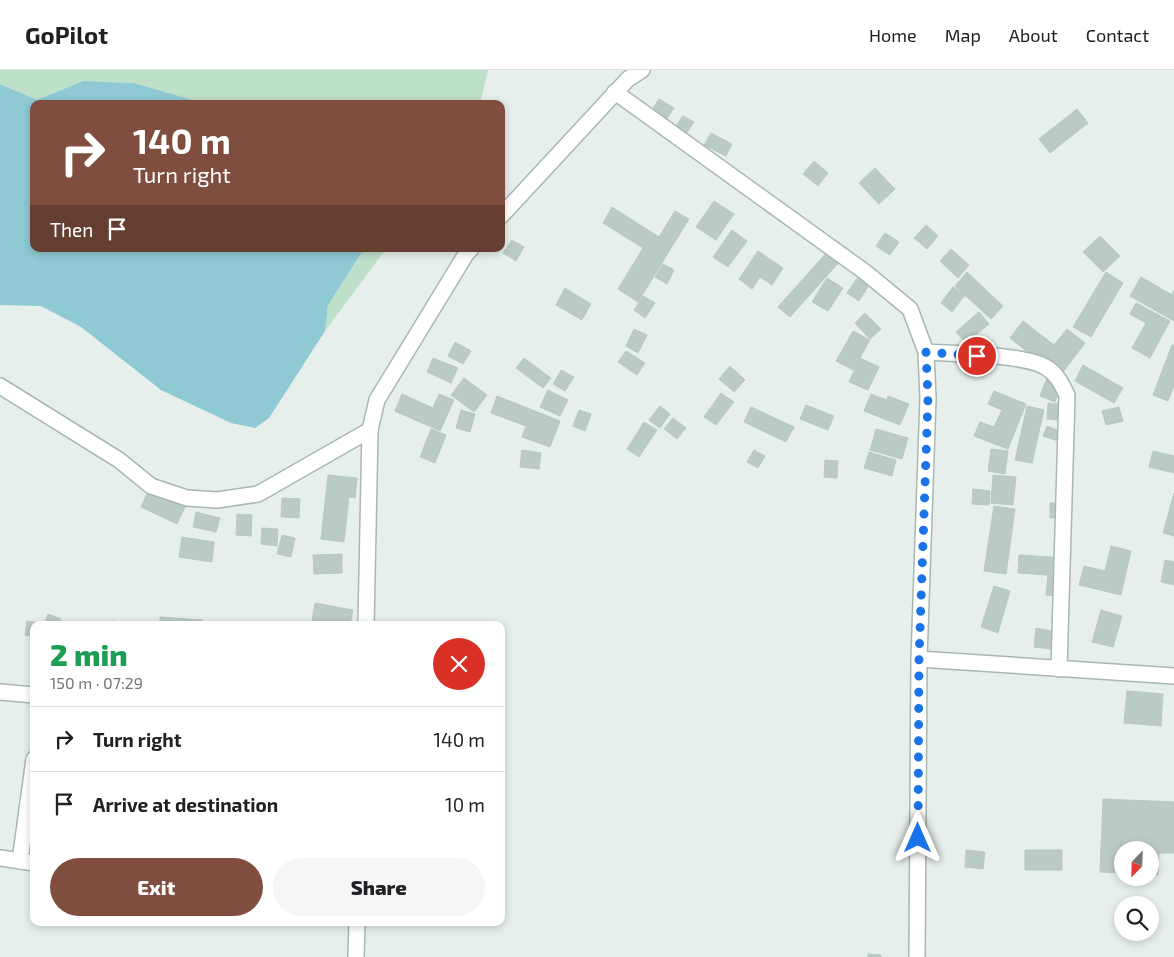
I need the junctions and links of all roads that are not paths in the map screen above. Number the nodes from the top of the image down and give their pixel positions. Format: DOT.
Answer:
graph roads {
  1 [pos="642,70"];
  2 [pos="615,92"];
  3 [pos="505,212"];
  4 [pos="468,252"];
  5 [pos="926,352"];
  6 [pos="0,386"];
  7 [pos="370,430"];
  8 [pos="366,621"];
  9 [pos="919,659"];
  10 [pos="1058,669"];
  11 [pos="1174,676"];
  12 [pos="0,692"];
  13 [pos="30,695"];
  14 [pos="30,818"];
  15 [pos="0,858"];
  16 [pos="27,862"];
  17 [pos="357,926"];
  18 [pos="356,957"];
  19 [pos="917,957"];
  1 -- 2 [label="street"];
  2 -- 3 [label="street"];
  2 -- 5 [label="street"];
  4 -- 7 [label="street"];
  5 -- 9 [label="street"];
  5 -- 10 [label="street"];
  6 -- 7 [label="street"];
  7 -- 8 [label="street"];
  9 -- 10 [label="street"];
  9 -- 19 [label="street"];
  10 -- 11 [label="street"];
  12 -- 13 [label="street"];
  14 -- 16 [label="street"];
  15 -- 16 [label="street"];
  17 -- 18 [label="street"];
}
